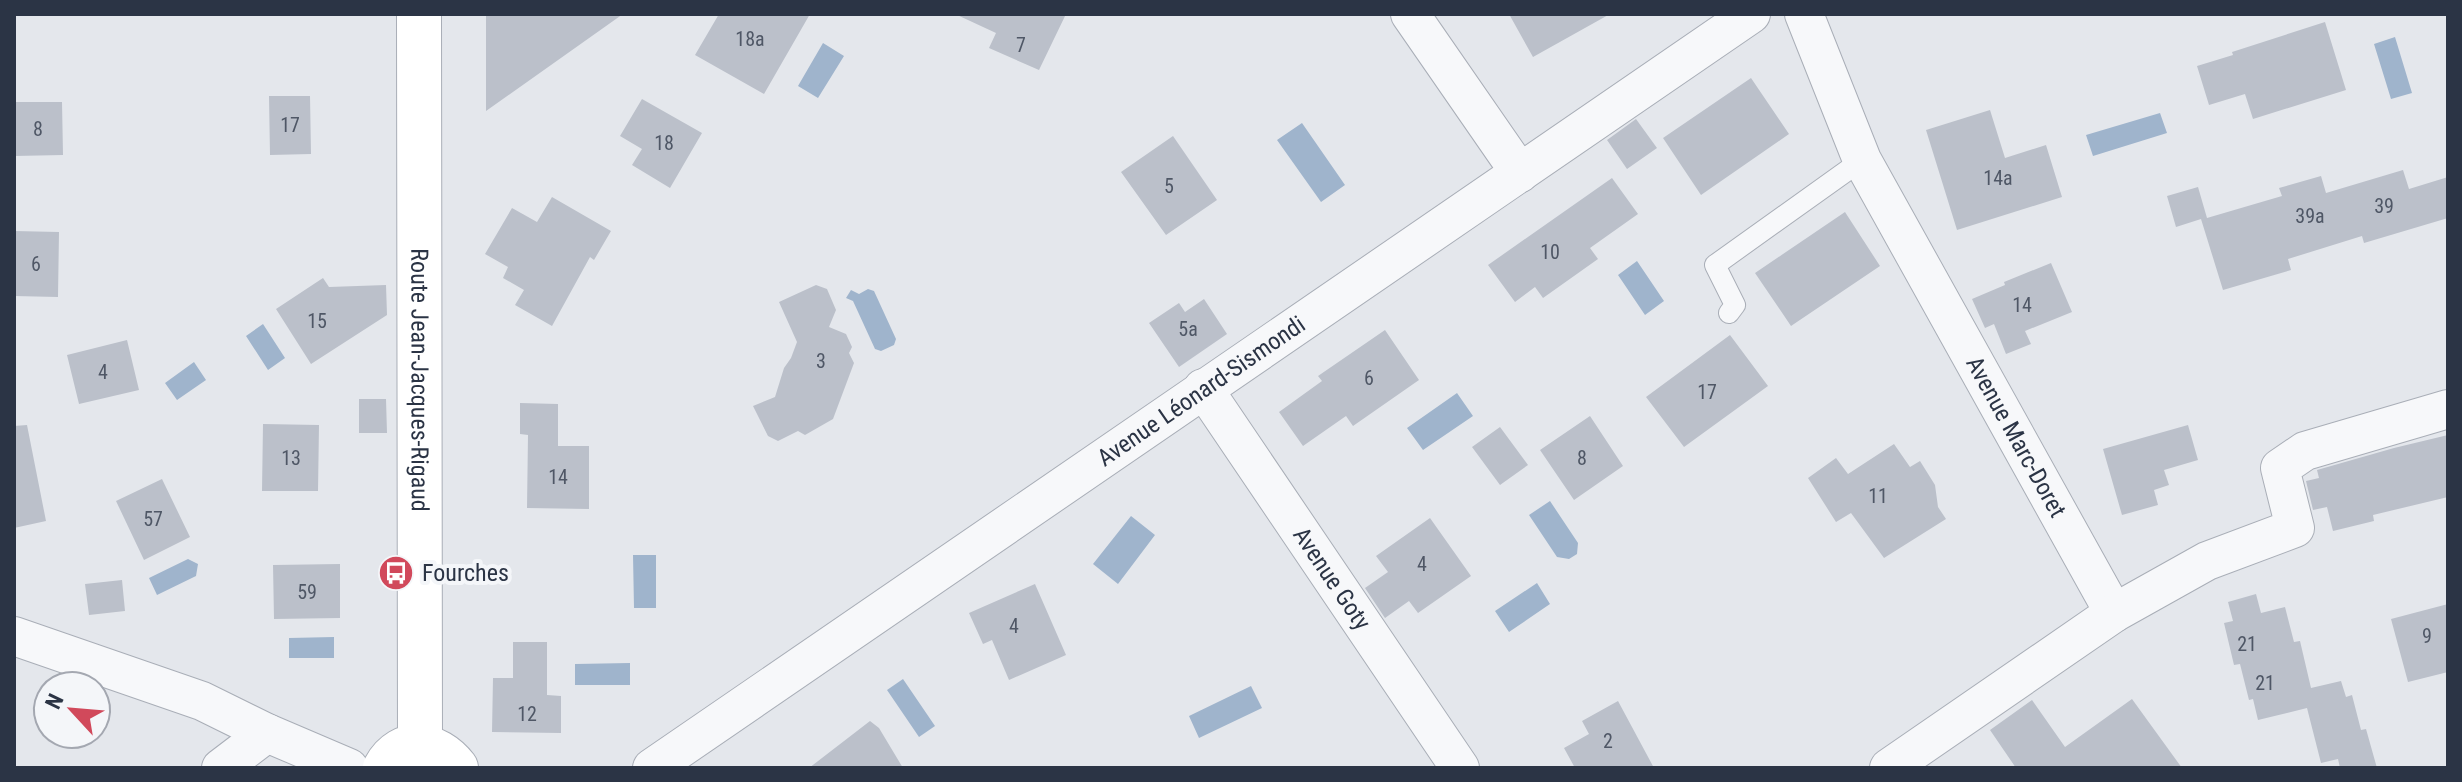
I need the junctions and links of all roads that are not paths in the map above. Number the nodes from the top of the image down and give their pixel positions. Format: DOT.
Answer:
graph roads {
  1 [pos="419,14"];
  2 [pos="1410,14"];
  3 [pos="1751,14"];
  4 [pos="1804,14"];
  5 [pos="1862,160"];
  6 [pos="1520,173"];
  7 [pos="1729,313"];
  8 [pos="1203,388"];
  9 [pos="2448,409"];
  10 [pos="2114,613"];
  11 [pos="14,636"];
  12 [pos="267,733"];
  13 [pos="420,760"];
  14 [pos="221,768"];
  15 [pos="349,768"];
  16 [pos="652,768"];
  17 [pos="1460,768"];
  18 [pos="1889,768"];
  1 -- 13 [label="street, Route Jean-Jacques-Rigaud"];
  2 -- 6 [label="street"];
  3 -- 6 [label="street, Avenue Léonard-Sismondi"];
  4 -- 5 [label="street, Avenue Marc-Doret"];
  5 -- 7 [label="lane"];
  5 -- 10 [label="street, Avenue Marc-Doret"];
  6 -- 8 [label="street, Avenue Léonard-Sismondi"];
  8 -- 16 [label="street, Avenue Léonard-Sismondi"];
  8 -- 17 [label="street, Avenue Goty"];
  9 -- 10 [label="street"];
  10 -- 18 [label="street"];
  11 -- 12 [label="street"];
  12 -- 14 [label="street"];
  12 -- 15 [label="street"];
}
